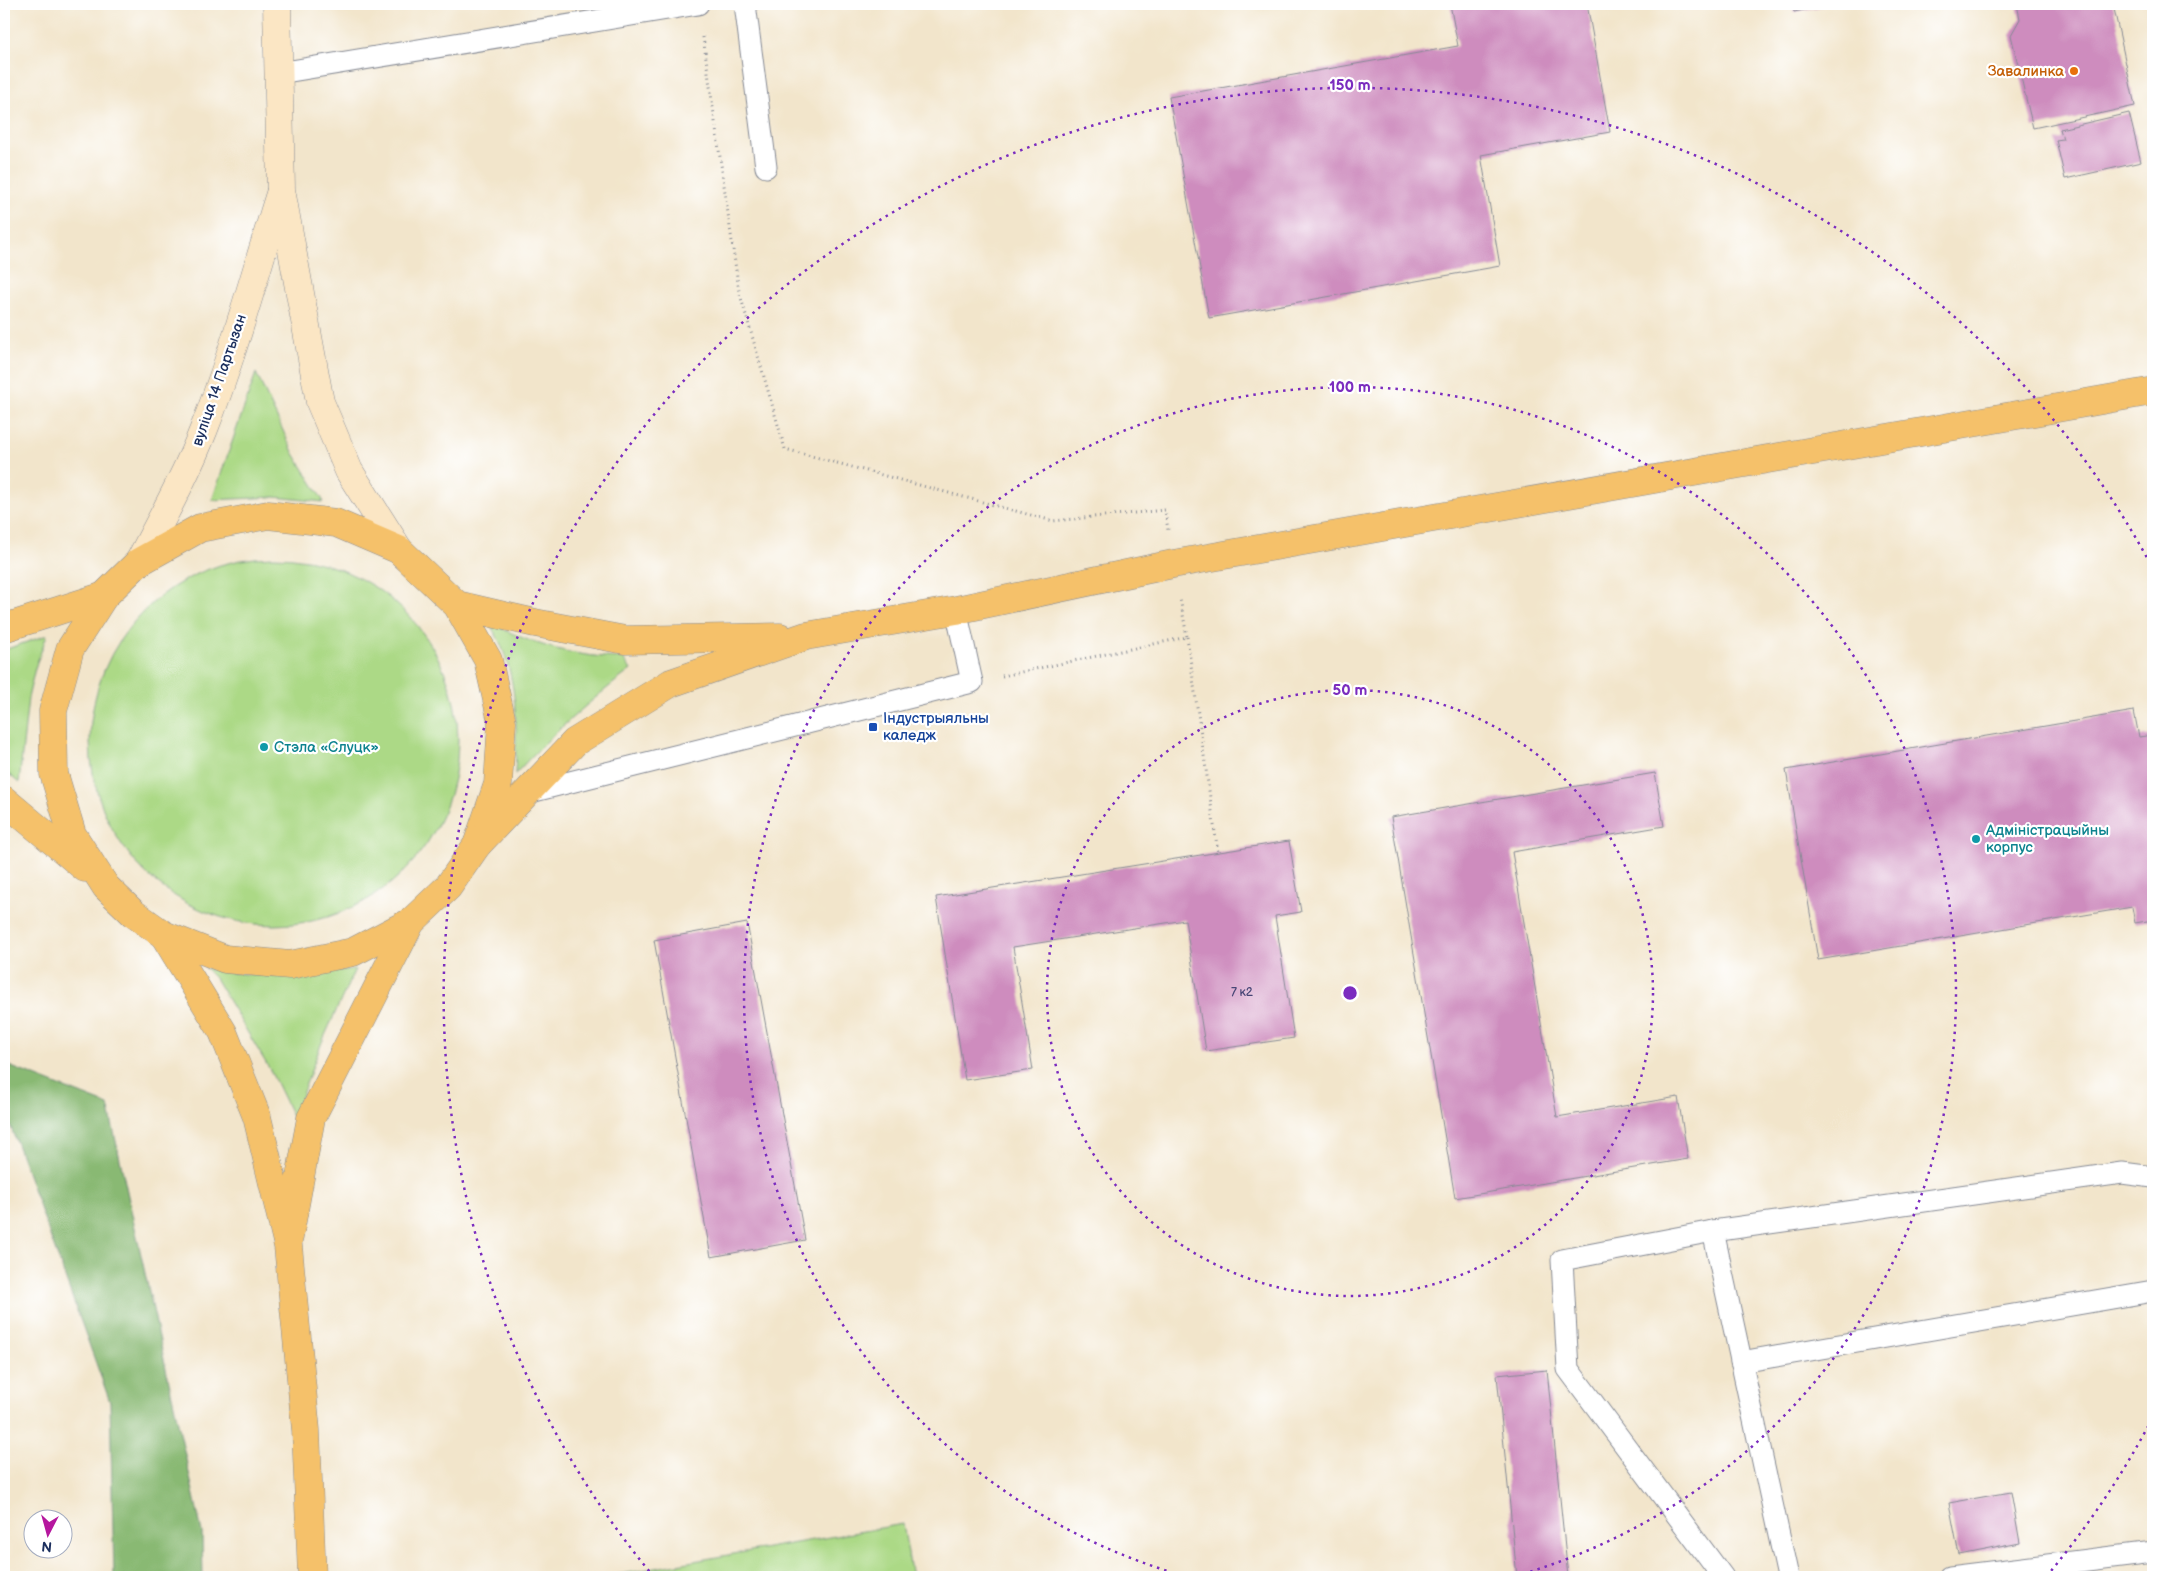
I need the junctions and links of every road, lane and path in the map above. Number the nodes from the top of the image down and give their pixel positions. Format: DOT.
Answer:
graph roads {
  1 [pos="277,4"];
  2 [pos="698,4"];
  3 [pos="744,4"];
  4 [pos="702,32"];
  5 [pos="278,73"];
  6 [pos="766,167"];
  7 [pos="281,190"];
  8 [pos="2153,391"];
  9 [pos="400,550"];
  10 [pos="139,562"];
  11 [pos="1174,564"];
  12 [pos="104,596"];
  13 [pos="458,605"];
  14 [pos="956,610"];
  15 [pos="4,628"];
  16 [pos="806,636"];
  17 [pos="1188,637"];
  18 [pos="972,682"];
  19 [pos="526,794"];
  20 [pos="4,800"];
  21 [pos="477,844"];
  22 [pos="1218,853"];
  23 [pos="106,887"];
  24 [pos="411,922"];
  25 [pos="164,935"];
  26 [pos="2153,1177"];
  27 [pos="1713,1231"];
  28 [pos="288,1246"];
  29 [pos="2153,1291"];
  30 [pos="1741,1362"];
  31 [pos="2153,1552"];
  32 [pos="312,1577"];
  33 [pos="1723,1577"];
  34 [pos="1788,1577"];
  35 [pos="1950,1577"];
  1 -- 5 [label="main road, вуліца 14 Партызан"];
  2 -- 5 [label="lane"];
  3 -- 6 [label="lane"];
  4 -- 11 [label="path"];
  5 -- 7 [label="main road, вуліца 14 Партызан"];
  7 -- 9 [label="main road, вуліца 14 Партызан"];
  7 -- 10 [label="main road, вуліца 14 Партызан"];
  8 -- 11 [label="main road"];
  9 -- 10 [label="main road"];
  9 -- 13 [label="main road"];
  10 -- 12 [label="main road"];
  11 -- 14 [label="main road"];
  11 -- 17 [label="path"];
  12 -- 15 [label="main road"];
  12 -- 23 [label="main road"];
  13 -- 16 [label="main road"];
  13 -- 21 [label="main road"];
  14 -- 16 [label="main road"];
  14 -- 18 [label="lane"];
  16 -- 19 [label="main road"];
  17 -- 18 [label="path"];
  17 -- 22 [label="path"];
  18 -- 19 [label="lane"];
  19 -- 21 [label="main road"];
  20 -- 23 [label="main road"];
  21 -- 24 [label="main road"];
  23 -- 25 [label="main road"];
  24 -- 25 [label="main road"];
  24 -- 28 [label="main road"];
  25 -- 28 [label="main road"];
  26 -- 27 [label="lane"];
  27 -- 30 [label="lane"];
  27 -- 33 [label="lane"];
  28 -- 32 [label="main road"];
  29 -- 30 [label="lane"];
  30 -- 34 [label="lane"];
  31 -- 35 [label="lane"];
}
